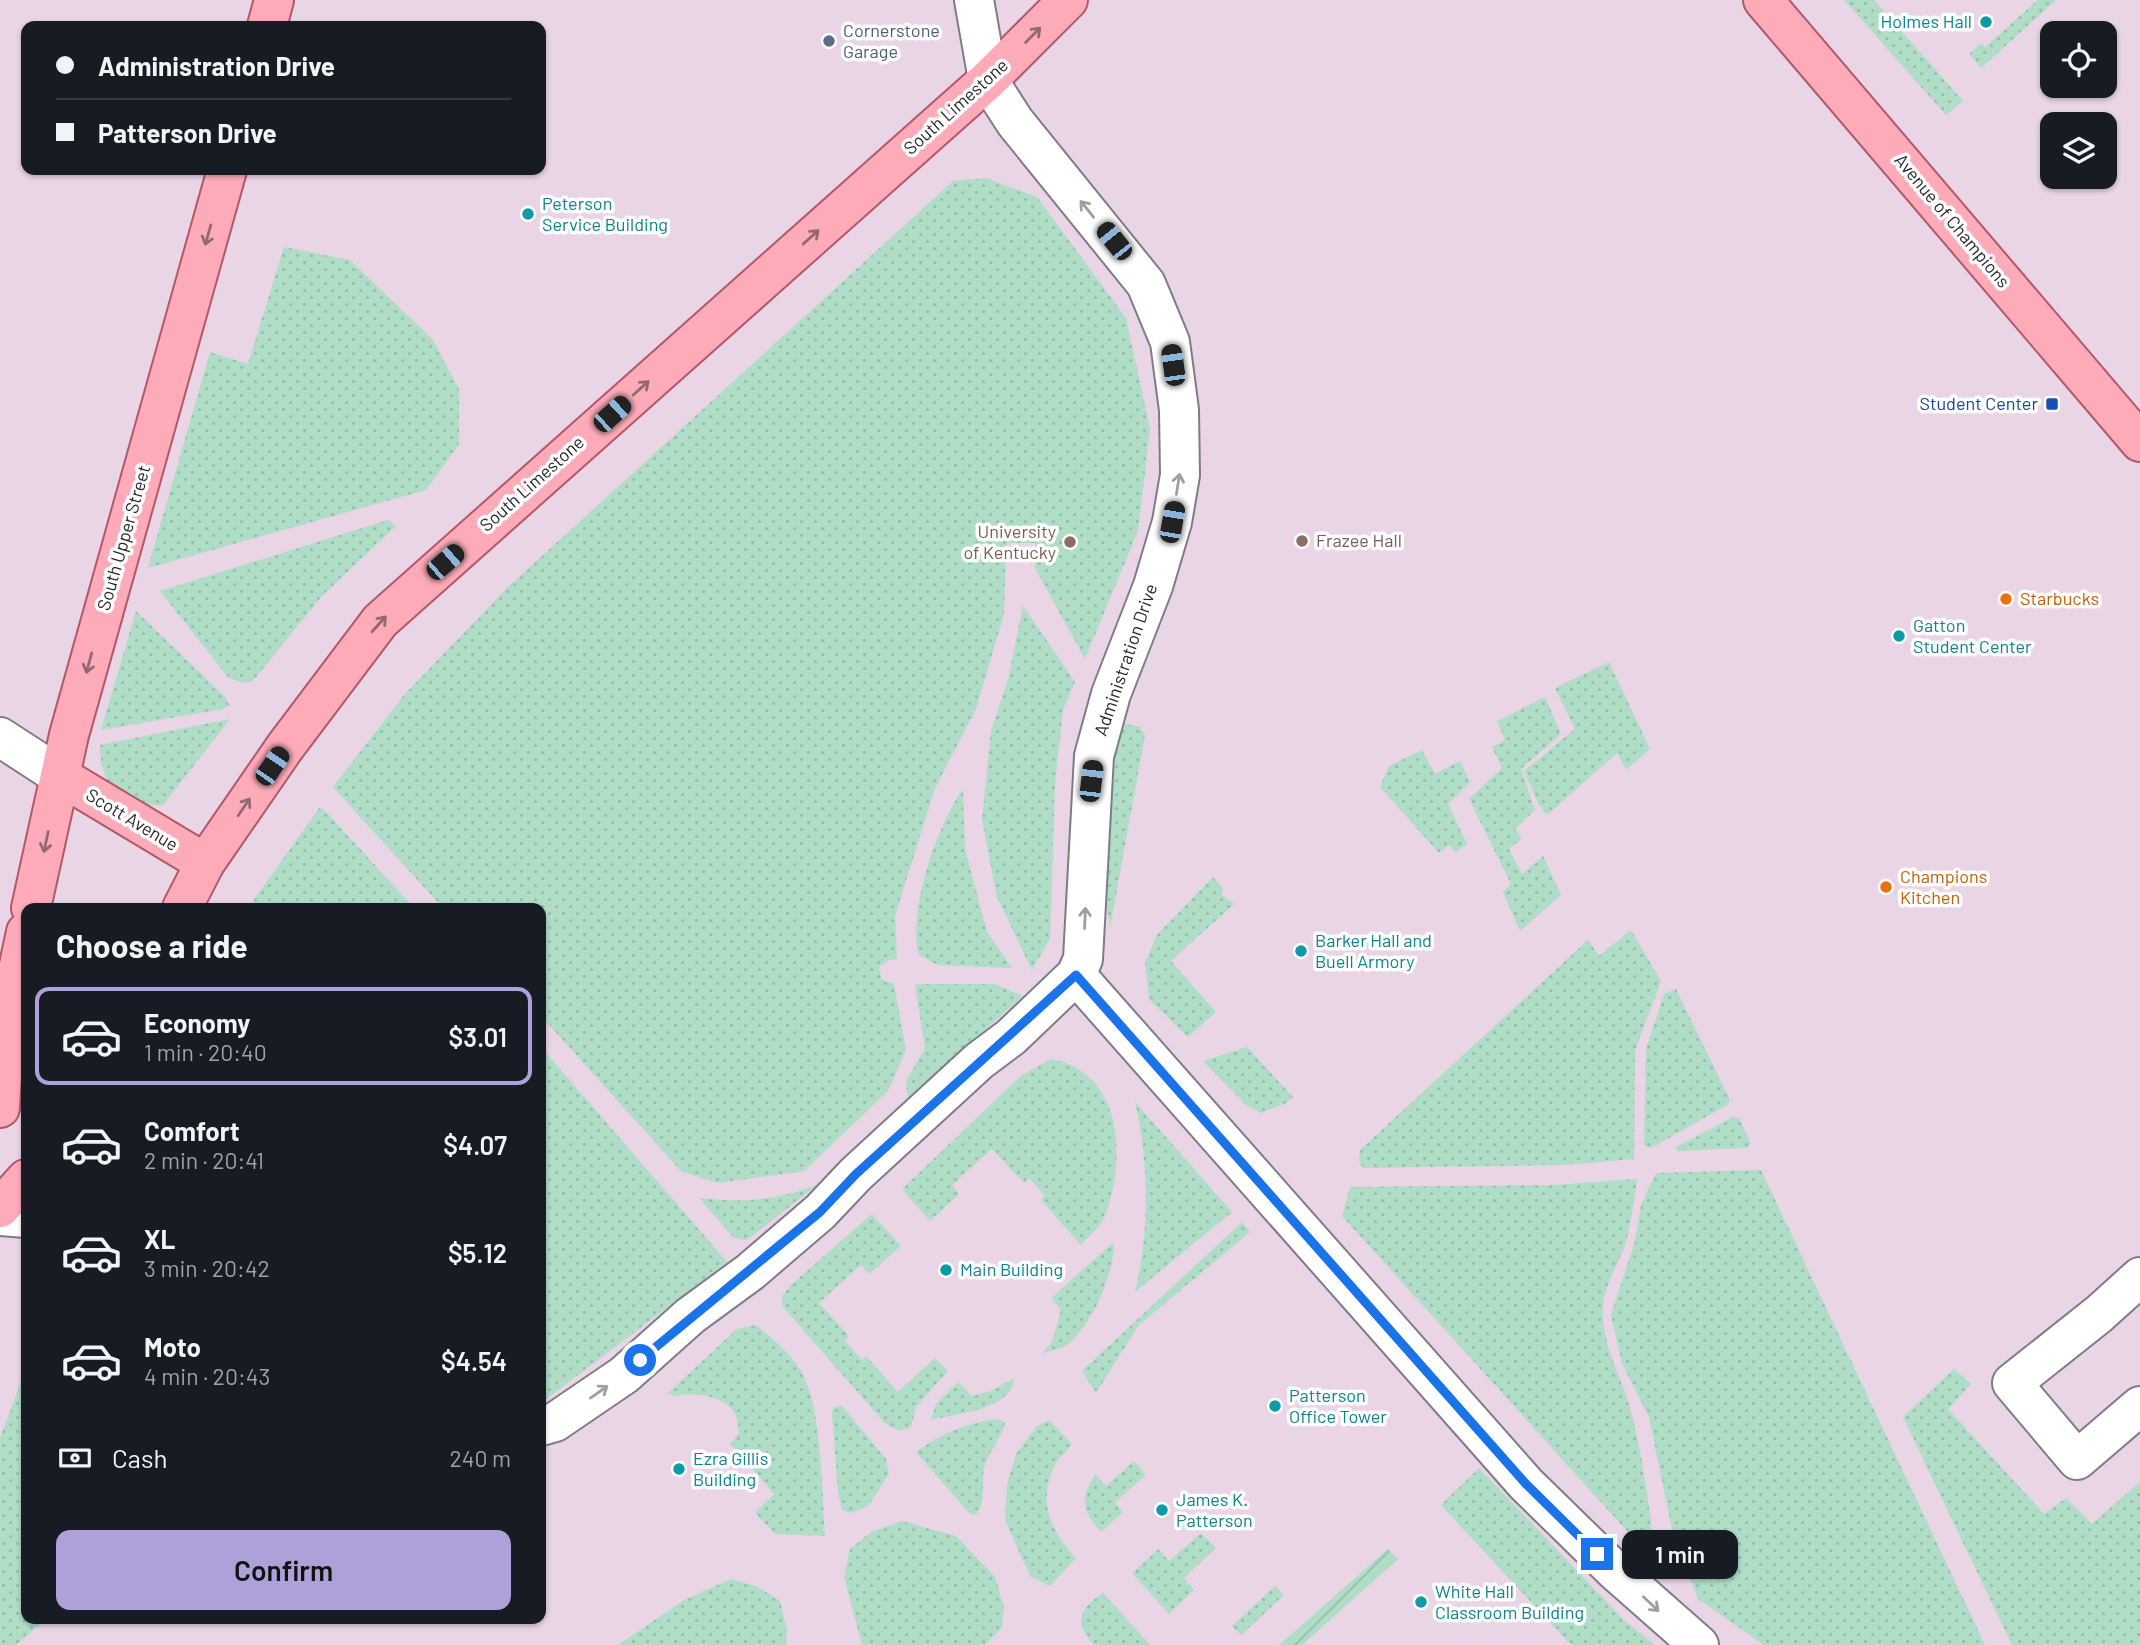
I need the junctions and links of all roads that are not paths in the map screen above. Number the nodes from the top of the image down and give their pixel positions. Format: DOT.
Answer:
graph roads {
  1 [pos="274,0"];
  2 [pos="974,0"];
  3 [pos="1068,0"];
  4 [pos="1763,0"];
  5 [pos="268,21"];
  6 [pos="988,80"];
  7 [pos="226,175"];
  8 [pos="2140,442"];
  9 [pos="0,737"];
  10 [pos="60,776"];
  11 [pos="205,863"];
  12 [pos="32,903"];
  13 [pos="184,903"];
  14 [pos="21,952"];
  15 [pos="1076,975"];
  16 [pos="2,1029"];
  17 [pos="0,1108"];
  18 [pos="21,1185"];
  19 [pos="0,1208"];
  20 [pos="0,1216"];
  21 [pos="21,1218"];
  22 [pos="2140,1277"];
  23 [pos="2140,1406"];
  24 [pos="546,1425"];
  25 [pos="1699,1645"];
  1 -- 5 [label="main road"];
  2 -- 6 [label="street"];
  6 -- 3 [label="main road, South Limestone, one-way"];
  4 -- 8 [label="main road, Avenue of Champions"];
  11 -- 6 [label="main road, South Limestone, one-way"];
  15 -- 6 [label="street, Administration Drive, one-way"];
  7 -- 10 [label="main road, South Upper Street, one-way"];
  9 -- 10 [label="street"];
  10 -- 11 [label="main road, Scott Avenue"];
  10 -- 12 [label="main road, South Upper Street, one-way"];
  11 -- 13 [label="main road, South Limestone"];
  14 -- 16 [label="main road"];
  24 -- 15 [label="street, one-way"];
  15 -- 25 [label="street, one-way"];
  16 -- 17 [label="main road"];
  18 -- 19 [label="main road"];
  20 -- 21 [label="street"];
  22 -- 23 [label="street"];
}
